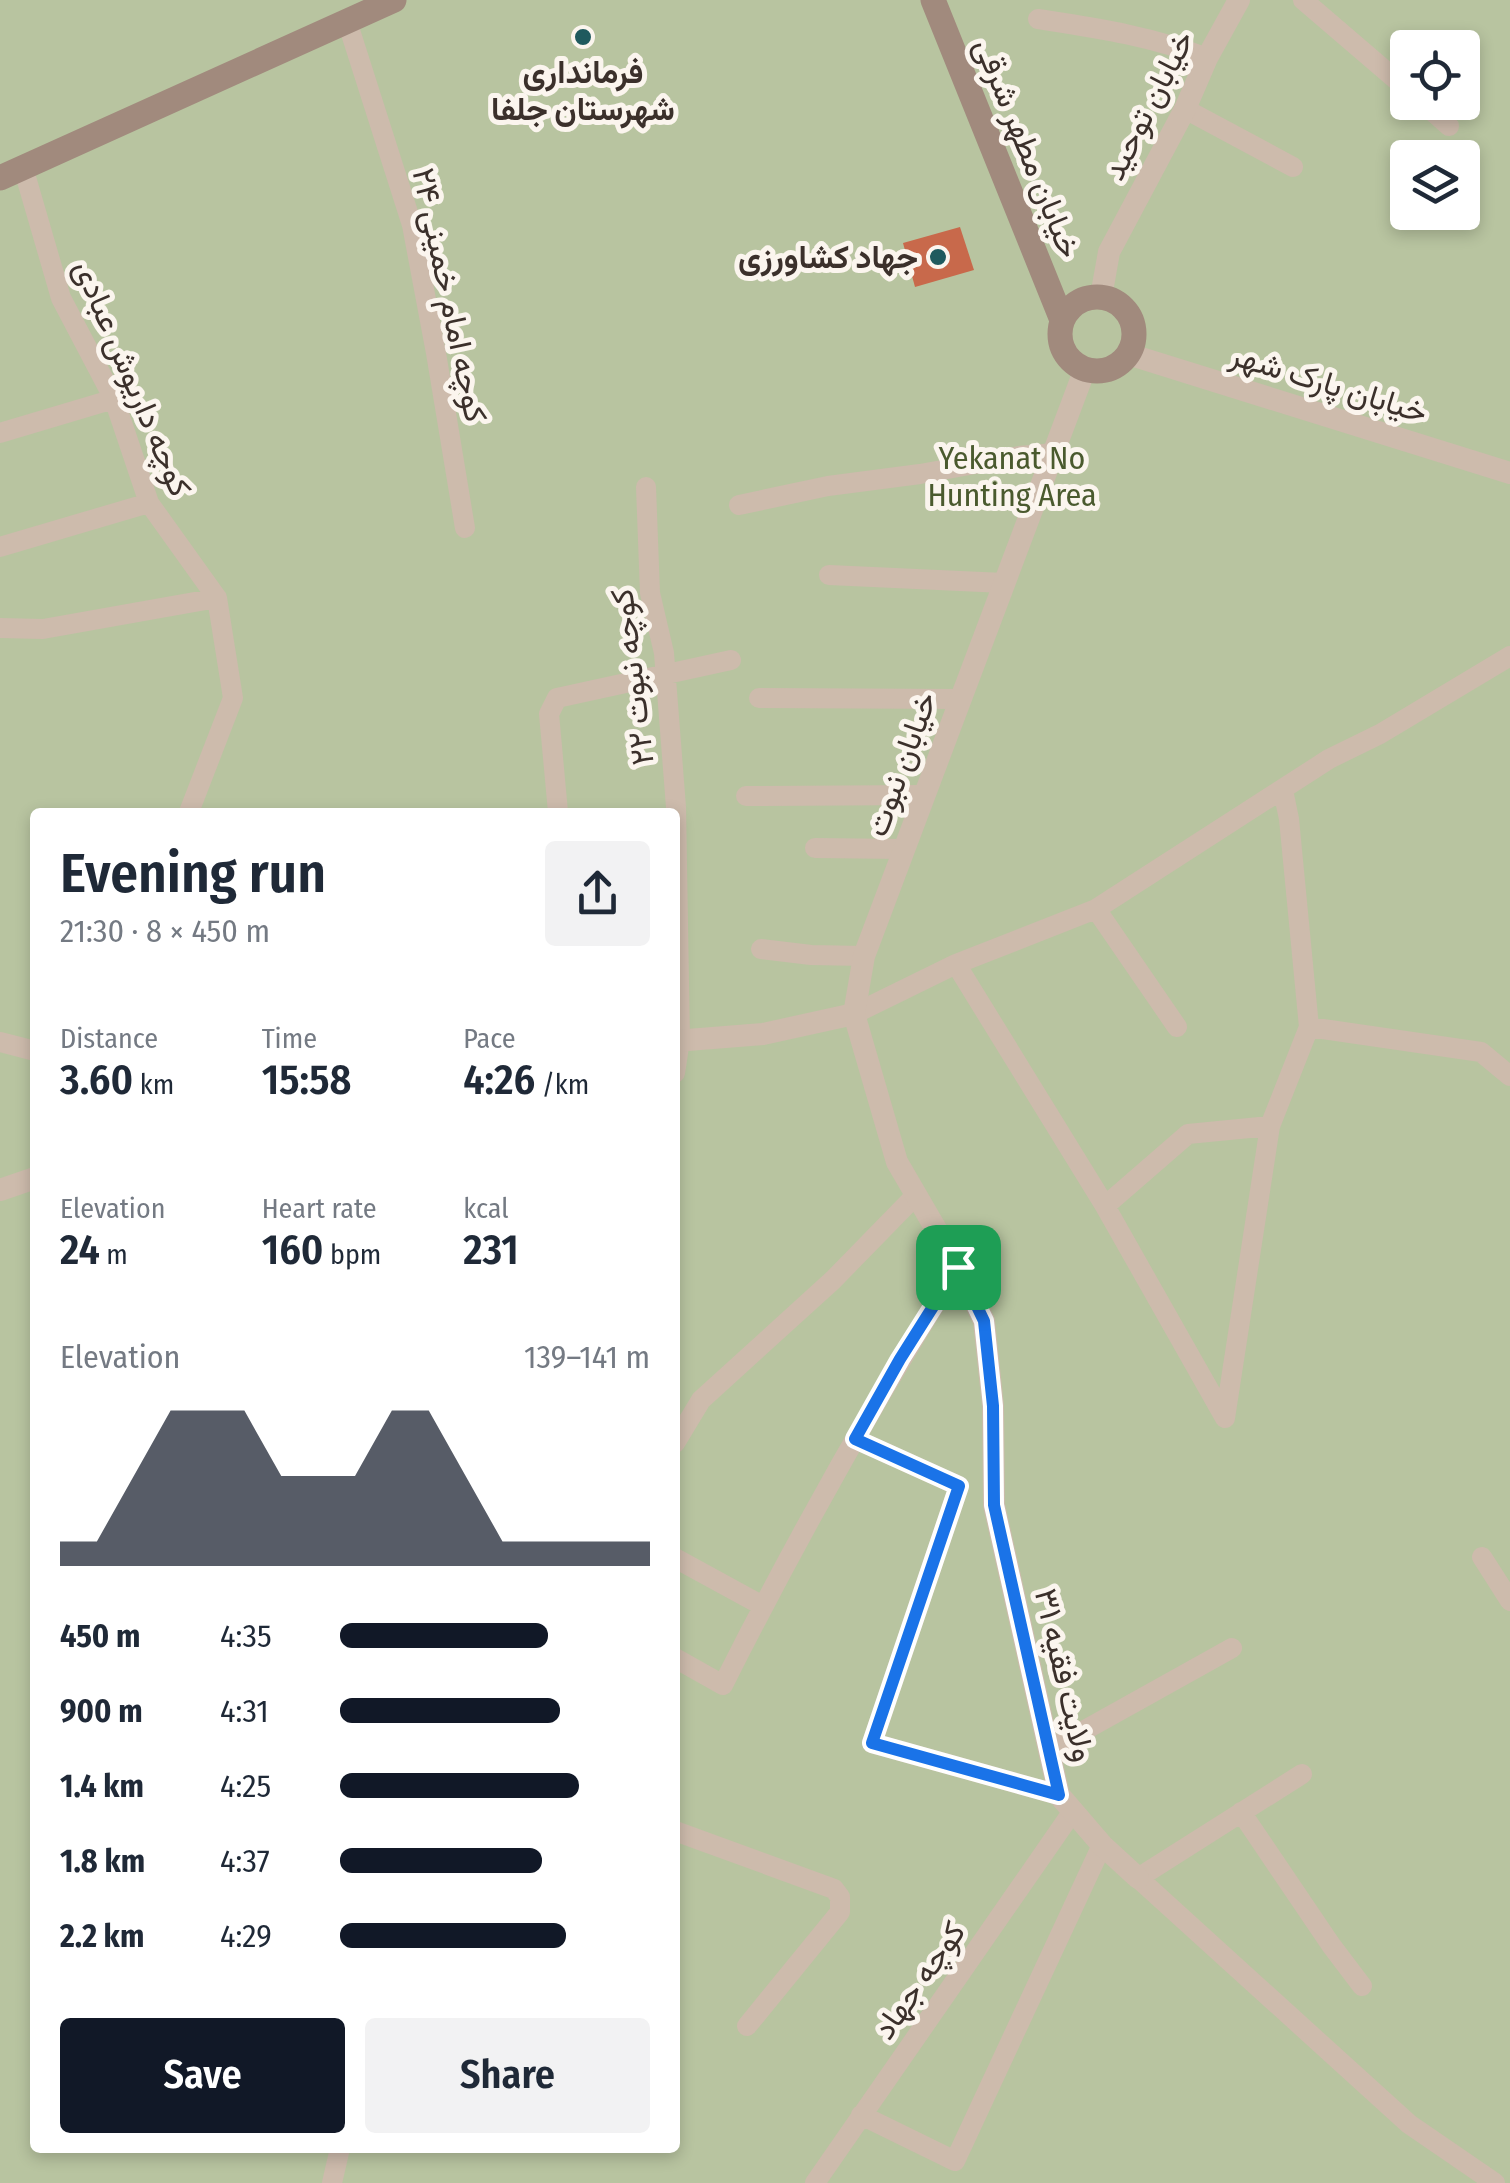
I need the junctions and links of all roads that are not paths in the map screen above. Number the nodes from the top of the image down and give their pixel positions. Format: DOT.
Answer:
graph roads {
  1 [pos="394,0"];
  2 [pos="933,0"];
  3 [pos="1239,0"];
  4 [pos="1303,0"];
  5 [pos="1038,19"];
  6 [pos="347,21"];
  7 [pos="1207,58"];
  8 [pos="1390,75"];
  9 [pos="1185,110"];
  10 [pos="1442,120"];
  11 [pos="1449,126"];
  12 [pos="1293,167"];
  13 [pos="12,173"];
  14 [pos="1101,297"];
  15 [pos="1062,320"];
  16 [pos="1128,354"];
  17 [pos="1086,369"];
  18 [pos="114,399"];
  19 [pos="0,432"];
  20 [pos="1054,453"];
  21 [pos="1510,473"];
  22 [pos="646,487"];
  23 [pos="149,503"];
  24 [pos="739,505"];
  25 [pos="465,528"];
  26 [pos="0,547"];
  27 [pos="829,575"];
  28 [pos="1004,583"];
  29 [pos="217,598"];
  30 [pos="0,628"];
  31 [pos="1510,656"];
  32 [pos="731,660"];
  33 [pos="666,674"];
  34 [pos="758,698"];
  35 [pos="960,699"];
  36 [pos="1283,790"];
  37 [pos="924,795"];
  38 [pos="746,796"];
  39 [pos="191,808"];
  40 [pos="558,808"];
  41 [pos="676,808"];
  42 [pos="815,848"];
  43 [pos="904,849"];
  44 [pos="1096,908"];
  45 [pos="760,950"];
  46 [pos="864,956"];
  47 [pos="956,964"];
  48 [pos="854,1014"];
  49 [pos="1176,1027"];
  50 [pos="1309,1027"];
  51 [pos="680,1041"];
  52 [pos="0,1042"];
  53 [pos="30,1050"];
  54 [pos="1510,1076"];
  55 [pos="1270,1126"];
  56 [pos="30,1180"];
  57 [pos="0,1190"];
  58 [pos="916,1195"];
  59 [pos="1104,1206"];
  60 [pos="958,1267"];
  61 [pos="680,1434"];
  62 [pos="855,1439"];
  63 [pos="1482,1557"];
  64 [pos="680,1561"];
  65 [pos="1510,1601"];
  66 [pos="763,1606"];
  67 [pos="1232,1648"];
  68 [pos="680,1661"];
  69 [pos="1049,1750"];
  70 [pos="1302,1774"];
  71 [pos="1066,1803"];
  72 [pos="1241,1812"];
  73 [pos="680,1833"];
  74 [pos="1102,1846"];
  75 [pos="1138,1878"];
  76 [pos="1362,1986"];
  77 [pos="746,2026"];
  78 [pos="861,2115"];
  79 [pos="339,2153"];
  80 [pos="332,2183"];
  81 [pos="815,2183"];
  82 [pos="1494,2183"];
  1 -- 6 [label="main road"];
  2 -- 15 [label="main road, خیابان مطهر شرقی"];
  3 -- 7 [label="street, خیابان توحید"];
  4 -- 8 [label="street"];
  5 -- 7 [label="street"];
  6 -- 13 [label="main road"];
  6 -- 25 [label="street, کوچه امام خمینی ۲۴"];
  7 -- 9 [label="street, خیابان توحید"];
  9 -- 12 [label="street"];
  9 -- 14 [label="street, خیابان توحید"];
  10 -- 11 [label="street"];
  13 -- 18 [label="street, کوچه داریوش عبادی"];
  14 -- 15 [label="main road"];
  14 -- 16 [label="main road"];
  15 -- 17 [label="main road"];
  16 -- 17 [label="main road"];
  16 -- 21 [label="street, خیابان پارک شهر"];
  17 -- 20 [label="street, خیابان نبوت"];
  18 -- 19 [label="street"];
  18 -- 23 [label="street, کوچه داریوش عبادی"];
  20 -- 24 [label="street"];
  20 -- 28 [label="street, خیابان نبوت"];
  22 -- 33 [label="street, کوچه نبوت ۲۲"];
  23 -- 26 [label="street"];
  23 -- 29 [label="street, کوچه داریوش عبادی"];
  27 -- 28 [label="street"];
  28 -- 35 [label="street, خیابان نبوت"];
  29 -- 30 [label="street"];
  29 -- 39 [label="street"];
  31 -- 36 [label="street"];
  32 -- 33 [label="street"];
  33 -- 40 [label="street"];
  33 -- 41 [label="street, کوچه نبوت ۲۲"];
  34 -- 35 [label="street"];
  35 -- 37 [label="street, خیابان نبوت"];
  36 -- 44 [label="street"];
  36 -- 50 [label="street"];
  37 -- 38 [label="street"];
  37 -- 43 [label="street, خیابان نبوت"];
  42 -- 43 [label="street"];
  43 -- 46 [label="street, خیابان نبوت"];
  44 -- 47 [label="street"];
  44 -- 49 [label="street"];
  45 -- 46 [label="street"];
  46 -- 48 [label="street, خیابان نبوت"];
  47 -- 48 [label="street"];
  47 -- 59 [label="street"];
  48 -- 51 [label="street"];
  48 -- 58 [label="street, ولایت فقیه ۳۱"];
  50 -- 54 [label="street"];
  50 -- 55 [label="street"];
  52 -- 53 [label="street"];
  55 -- 59 [label="street"];
  55 -- 59 [label="street"];
  56 -- 57 [label="street"];
  58 -- 60 [label="street, ولایت فقیه ۳۱"];
  58 -- 61 [label="street"];
  60 -- 62 [label="street"];
  60 -- 69 [label="street, ولایت فقیه ۳۱"];
  62 -- 66 [label="street"];
  62 -- 71 [label="street"];
  63 -- 65 [label="street"];
  64 -- 66 [label="street"];
  66 -- 68 [label="street"];
  67 -- 69 [label="street"];
  69 -- 71 [label="street, ولایت فقیه ۳۱"];
  70 -- 72 [label="street"];
  71 -- 74 [label="street, ولایت فقیه ۳۱"];
  71 -- 78 [label="street, کوچه جهاد"];
  72 -- 75 [label="street"];
  72 -- 76 [label="street"];
  73 -- 77 [label="street"];
  74 -- 75 [label="street, ولایت فقیه ۳۱"];
  74 -- 78 [label="street"];
  75 -- 82 [label="street, ولایت فقیه ۳۱"];
  78 -- 81 [label="street, کوچه جهاد"];
  79 -- 80 [label="street"];
}
